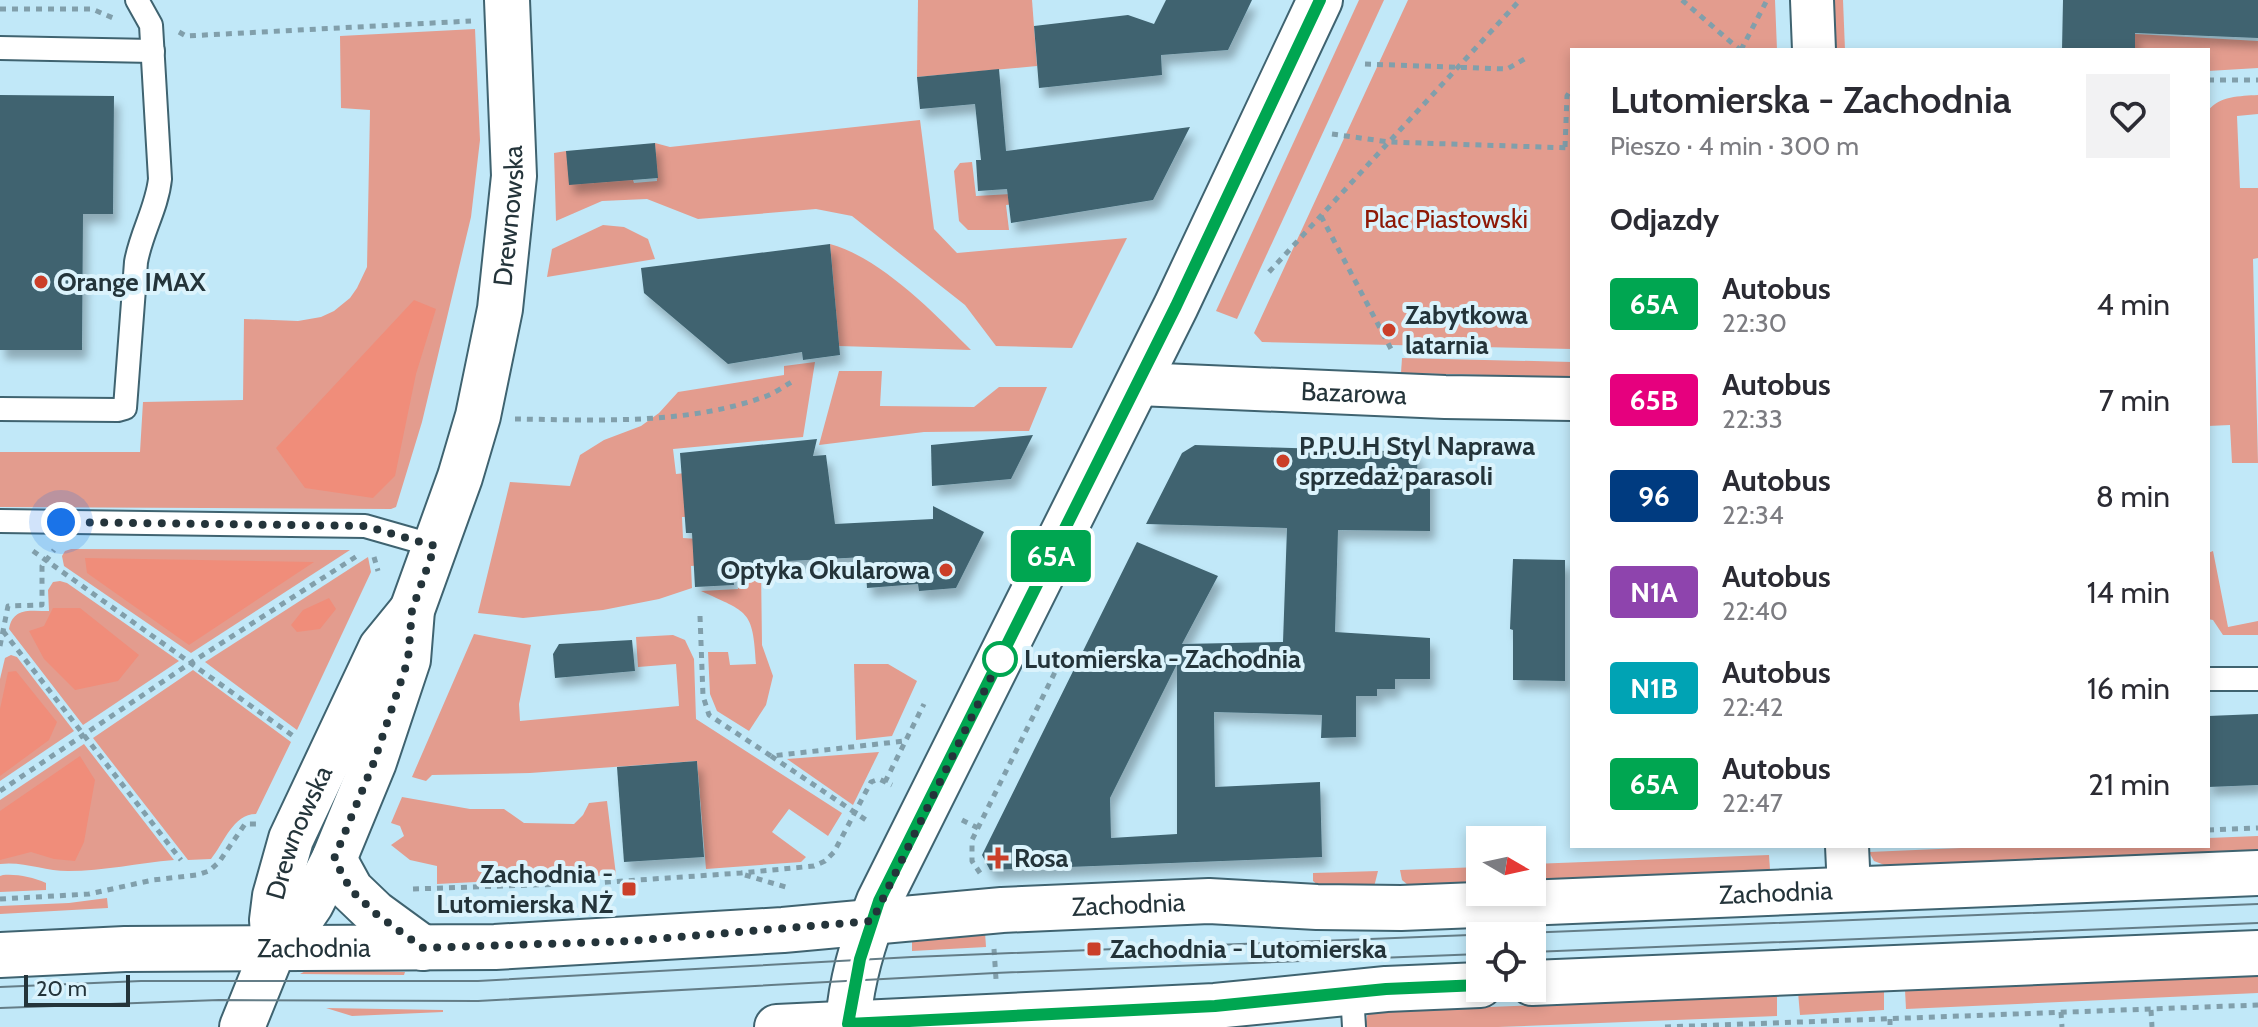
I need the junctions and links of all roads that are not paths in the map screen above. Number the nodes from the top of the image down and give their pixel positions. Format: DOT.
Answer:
graph roads {
  1 [pos="1320,0"];
  2 [pos="1812,0"];
  3 [pos="146,8"];
  4 [pos="495,10"];
  5 [pos="0,48"];
  6 [pos="1814,48"];
  7 [pos="153,51"];
  8 [pos="1138,384"];
  9 [pos="1570,399"];
  10 [pos="0,409"];
  11 [pos="0,521"];
  12 [pos="435,546"];
  13 [pos="412,610"];
  14 [pos="2210,679"];
  15 [pos="2258,679"];
  16 [pos="1847,848"];
  17 [pos="334,859"];
  18 [pos="2258,873"];
  19 [pos="1849,889"];
  20 [pos="872,921"];
  21 [pos="274,948"];
  22 [pos="423,948"];
  23 [pos="2258,953"];
  24 [pos="0,955"];
  25 [pos="1546,982"];
  26 [pos="1466,988"];
  27 [pos="1353,1009"];
  28 [pos="848,1025"];
  29 [pos="242,1027"];
  30 [pos="777,1027"];
  1 -- 8 [label="main road"];
  2 -- 6 [label="street"];
  3 -- 7 [label="lane"];
  4 -- 12 [label="main road, Drewnowska"];
  5 -- 7 [label="lane"];
  7 -- 10 [label="lane"];
  8 -- 9 [label="street, Bazarowa"];
  8 -- 20 [label="main road"];
  11 -- 12 [label="lane"];
  12 -- 13 [label="main road, Drewnowska"];
  13 -- 17 [label="main road, Drewnowska"];
  13 -- 21 [label="main road, Drewnowska"];
  14 -- 15 [label="lane"];
  16 -- 19 [label="street"];
  17 -- 21 [label="main road, Drewnowska"];
  17 -- 22 [label="main road"];
  18 -- 19 [label="main road, Zachodnia"];
  19 -- 20 [label="main road, Zachodnia"];
  20 -- 22 [label="main road, Zachodnia"];
  20 -- 28 [label="main road"];
  21 -- 22 [label="main road, Zachodnia"];
  21 -- 24 [label="main road, Zachodnia"];
  21 -- 29 [label="main road"];
  23 -- 25 [label="main road"];
  26 -- 27 [label="main road"];
  27 -- 28 [label="main road"];
  28 -- 30 [label="main road"];
}
